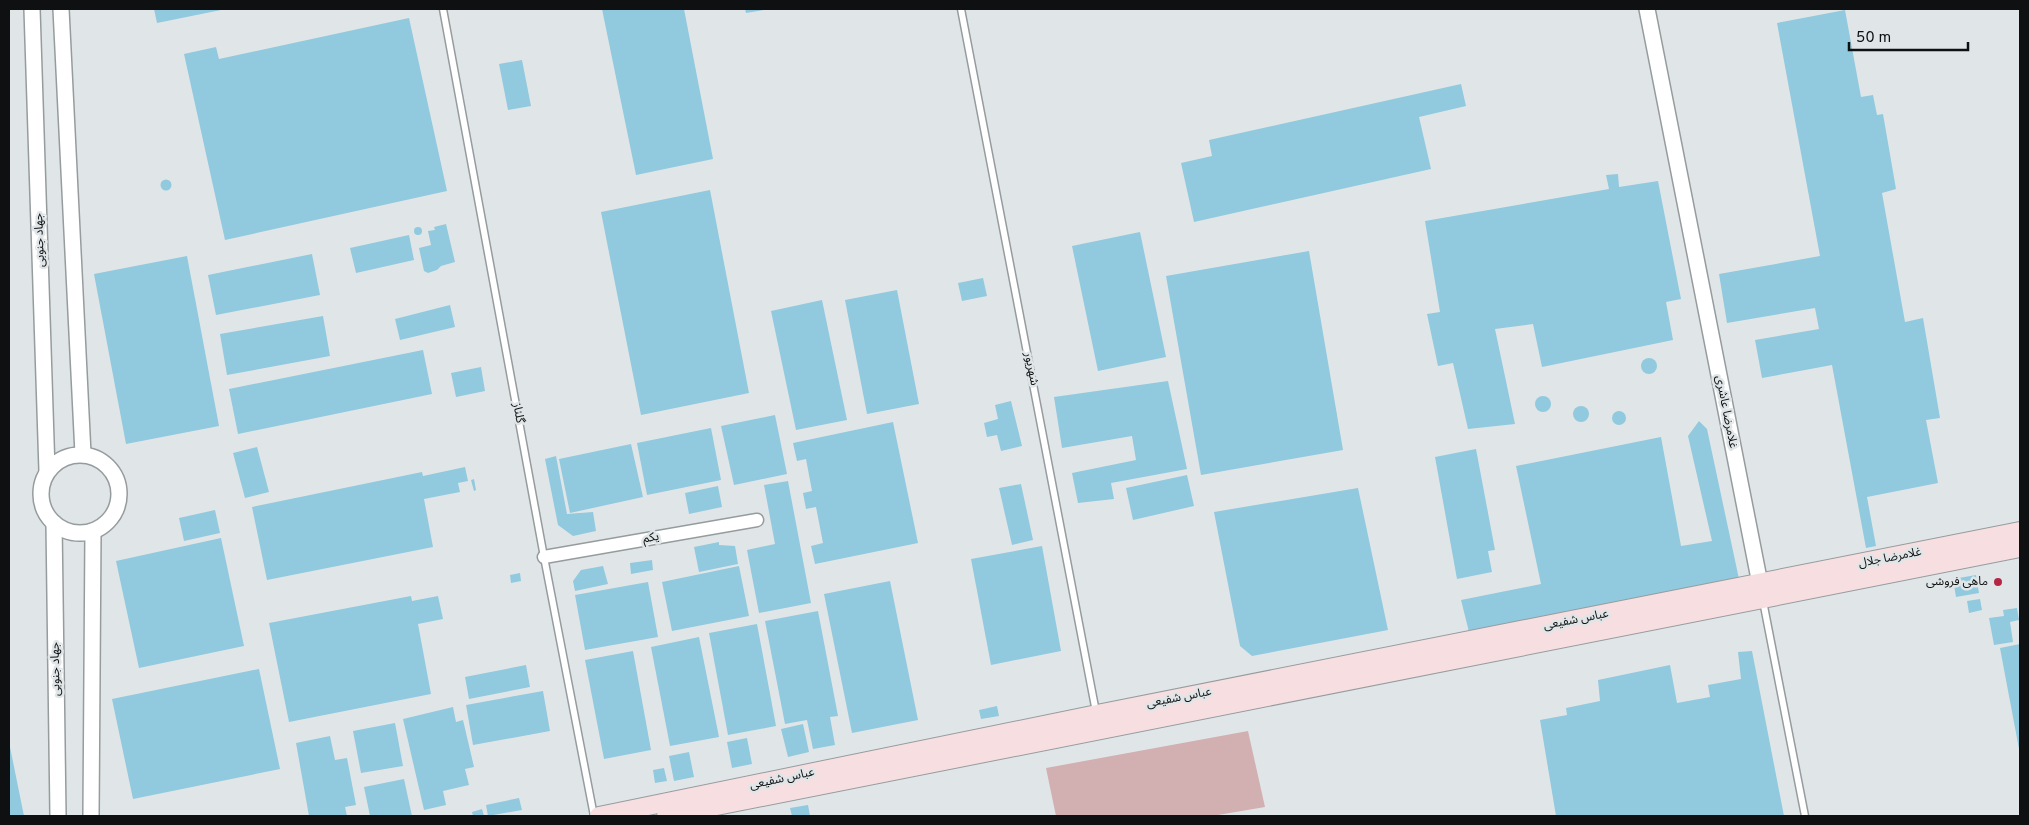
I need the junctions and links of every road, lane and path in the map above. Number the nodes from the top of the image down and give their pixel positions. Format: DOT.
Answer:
graph roads {
  1 [pos="32,9"];
  2 [pos="61,9"];
  3 [pos="443,9"];
  4 [pos="962,9"];
  5 [pos="1647,9"];
  6 [pos="83,454"];
  7 [pos="47,472"];
  8 [pos="757,520"];
  9 [pos="54,523"];
  10 [pos="93,531"];
  11 [pos="2020,531"];
  12 [pos="2020,548"];
  13 [pos="544,557"];
  14 [pos="1761,592"];
  15 [pos="1098,722"];
  16 [pos="58,816"];
  17 [pos="91,816"];
  18 [pos="594,816"];
  19 [pos="599,816"];
  20 [pos="666,816"];
  21 [pos="1805,816"];
  1 -- 7 [label="street, جهاد جنوبی"];
  2 -- 6 [label="street"];
  3 -- 13 [label="lane, گلناز"];
  4 -- 15 [label="lane, شهریور"];
  5 -- 14 [label="street, غلامرضا عاشری"];
  6 -- 7 [label="street"];
  6 -- 10 [label="street"];
  7 -- 9 [label="street"];
  8 -- 13 [label="street, یکم"];
  9 -- 10 [label="street"];
  9 -- 16 [label="street, جهاد جنوبی"];
  10 -- 17 [label="street"];
  11 -- 14 [label="main road, غلامرضا جلال"];
  12 -- 14 [label="main road, غلامرضا جلال"];
  13 -- 18 [label="lane, گلناز"];
  14 -- 15 [label="main road, عباس شفیعی"];
  14 -- 21 [label="lane, غلامرضا عاشری"];
  15 -- 19 [label="main road, عباس شفیعی"];
  15 -- 20 [label="main road, عباس شفیعی"];
}
